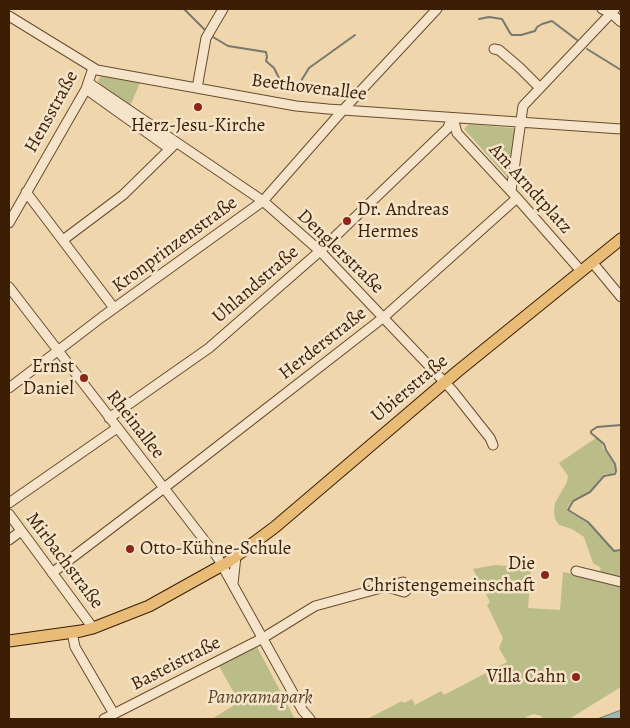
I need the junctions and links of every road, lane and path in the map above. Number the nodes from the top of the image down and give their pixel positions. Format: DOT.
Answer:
graph roads {
  1 [pos="223,9"];
  2 [pos="437,9"];
  3 [pos="609,10"];
  4 [pos="9,16"];
  5 [pos="621,22"];
  6 [pos="494,49"];
  7 [pos="93,68"];
  8 [pos="88,86"];
  9 [pos="197,88"];
  10 [pos="540,88"];
  11 [pos="343,110"];
  12 [pos="452,118"];
  13 [pos="522,123"];
  14 [pos="452,129"];
  15 [pos="621,129"];
  16 [pos="173,146"];
  17 [pos="26,192"];
  18 [pos="514,195"];
  19 [pos="263,200"];
  20 [pos="9,223"];
  21 [pos="621,239"];
  22 [pos="63,240"];
  23 [pos="320,251"];
  24 [pos="592,262"];
  25 [pos="581,271"];
  26 [pos="9,287"];
  27 [pos="621,297"];
  28 [pos="114,308"];
  29 [pos="384,318"];
  30 [pos="57,350"];
  31 [pos="445,382"];
  32 [pos="9,388"];
  33 [pos="110,418"];
  34 [pos="117,428"];
  35 [pos="493,445"];
  36 [pos="164,488"];
  37 [pos="9,503"];
  38 [pos="9,514"];
  39 [pos="21,531"];
  40 [pos="9,540"];
  41 [pos="236,556"];
  42 [pos="222,566"];
  43 [pos="576,571"];
  44 [pos="52,573"];
  45 [pos="621,582"];
  46 [pos="233,584"];
  47 [pos="387,587"];
  48 [pos="93,628"];
  49 [pos="72,632"];
  50 [pos="263,638"];
  51 [pos="9,641"];
  52 [pos="114,714"];
  53 [pos="104,719"];
  54 [pos="310,719"];
  1 -- 9 [label="street"];
  2 -- 11 [label="street, Kronprinzenstraße"];
  3 -- 5 [label="street"];
  3 -- 10 [label="street"];
  4 -- 7 [label="street, Beethovenallee"];
  6 -- 10 [label="street"];
  7 -- 8 [label="street, Hensstraße"];
  7 -- 9 [label="street, Beethovenallee"];
  8 -- 16 [label="street, Denglerstraße"];
  8 -- 17 [label="street, Hensstraße"];
  9 -- 11 [label="street, Beethovenallee"];
  10 -- 13 [label="street"];
  11 -- 12 [label="street, Beethovenallee"];
  11 -- 19 [label="street, Kronprinzenstraße"];
  12 -- 13 [label="street, Beethovenallee"];
  12 -- 14 [label="street, Uhlandstraße"];
  13 -- 15 [label="street, Beethovenallee"];
  13 -- 18 [label="street"];
  14 -- 18 [label="street, Am Arndtplatz"];
  14 -- 23 [label="street, Uhlandstraße"];
  16 -- 19 [label="street, Denglerstraße"];
  16 -- 22 [label="street"];
  17 -- 20 [label="street, Hensstraße"];
  17 -- 22 [label="street"];
  18 -- 25 [label="street, Am Arndtplatz"];
  18 -- 29 [label="street, Herderstraße"];
  19 -- 23 [label="street, Denglerstraße"];
  19 -- 28 [label="street, Kronprinzenstraße"];
  21 -- 24 [label="main road, Ubierstraße"];
  22 -- 28 [label="street"];
  23 -- 29 [label="street, Denglerstraße"];
  23 -- 33 [label="street, Uhlandstraße"];
  24 -- 25 [label="main road, Ubierstraße"];
  24 -- 27 [label="street"];
  25 -- 31 [label="main road, Ubierstraße"];
  26 -- 30 [label="street, Rheinallee"];
  28 -- 30 [label="street, Kronprinzenstraße"];
  29 -- 31 [label="street, Denglerstraße"];
  29 -- 36 [label="street, Herderstraße"];
  30 -- 32 [label="street, Kronprinzenstraße"];
  30 -- 33 [label="street, Rheinallee"];
  31 -- 35 [label="street, Denglerstraße"];
  31 -- 41 [label="main road, Ubierstraße"];
  33 -- 34 [label="street, Rheinallee"];
  34 -- 36 [label="street, Rheinallee"];
  34 -- 37 [label="street"];
  36 -- 42 [label="street, Rheinallee"];
  36 -- 44 [label="street, Herderstraße"];
  38 -- 39 [label="street, Mirbachstraße"];
  39 -- 40 [label="street"];
  39 -- 44 [label="street, Mirbachstraße"];
  41 -- 42 [label="main road, Ubierstraße"];
  41 -- 46 [label="street"];
  42 -- 46 [label="street, Rheinallee"];
  42 -- 48 [label="main road, Ubierstraße"];
  43 -- 45 [label="street"];
  44 -- 48 [label="street, Mirbachstraße"];
  46 -- 50 [label="street, Rheinallee"];
  47 -- 50 [label="street, Basteistraße"];
  48 -- 49 [label="main road"];
  49 -- 51 [label="main road"];
  49 -- 52 [label="street"];
  50 -- 52 [label="street, Basteistraße"];
  50 -- 54 [label="street, Rheinallee"];
  52 -- 53 [label="street, Basteistraße"];
}
